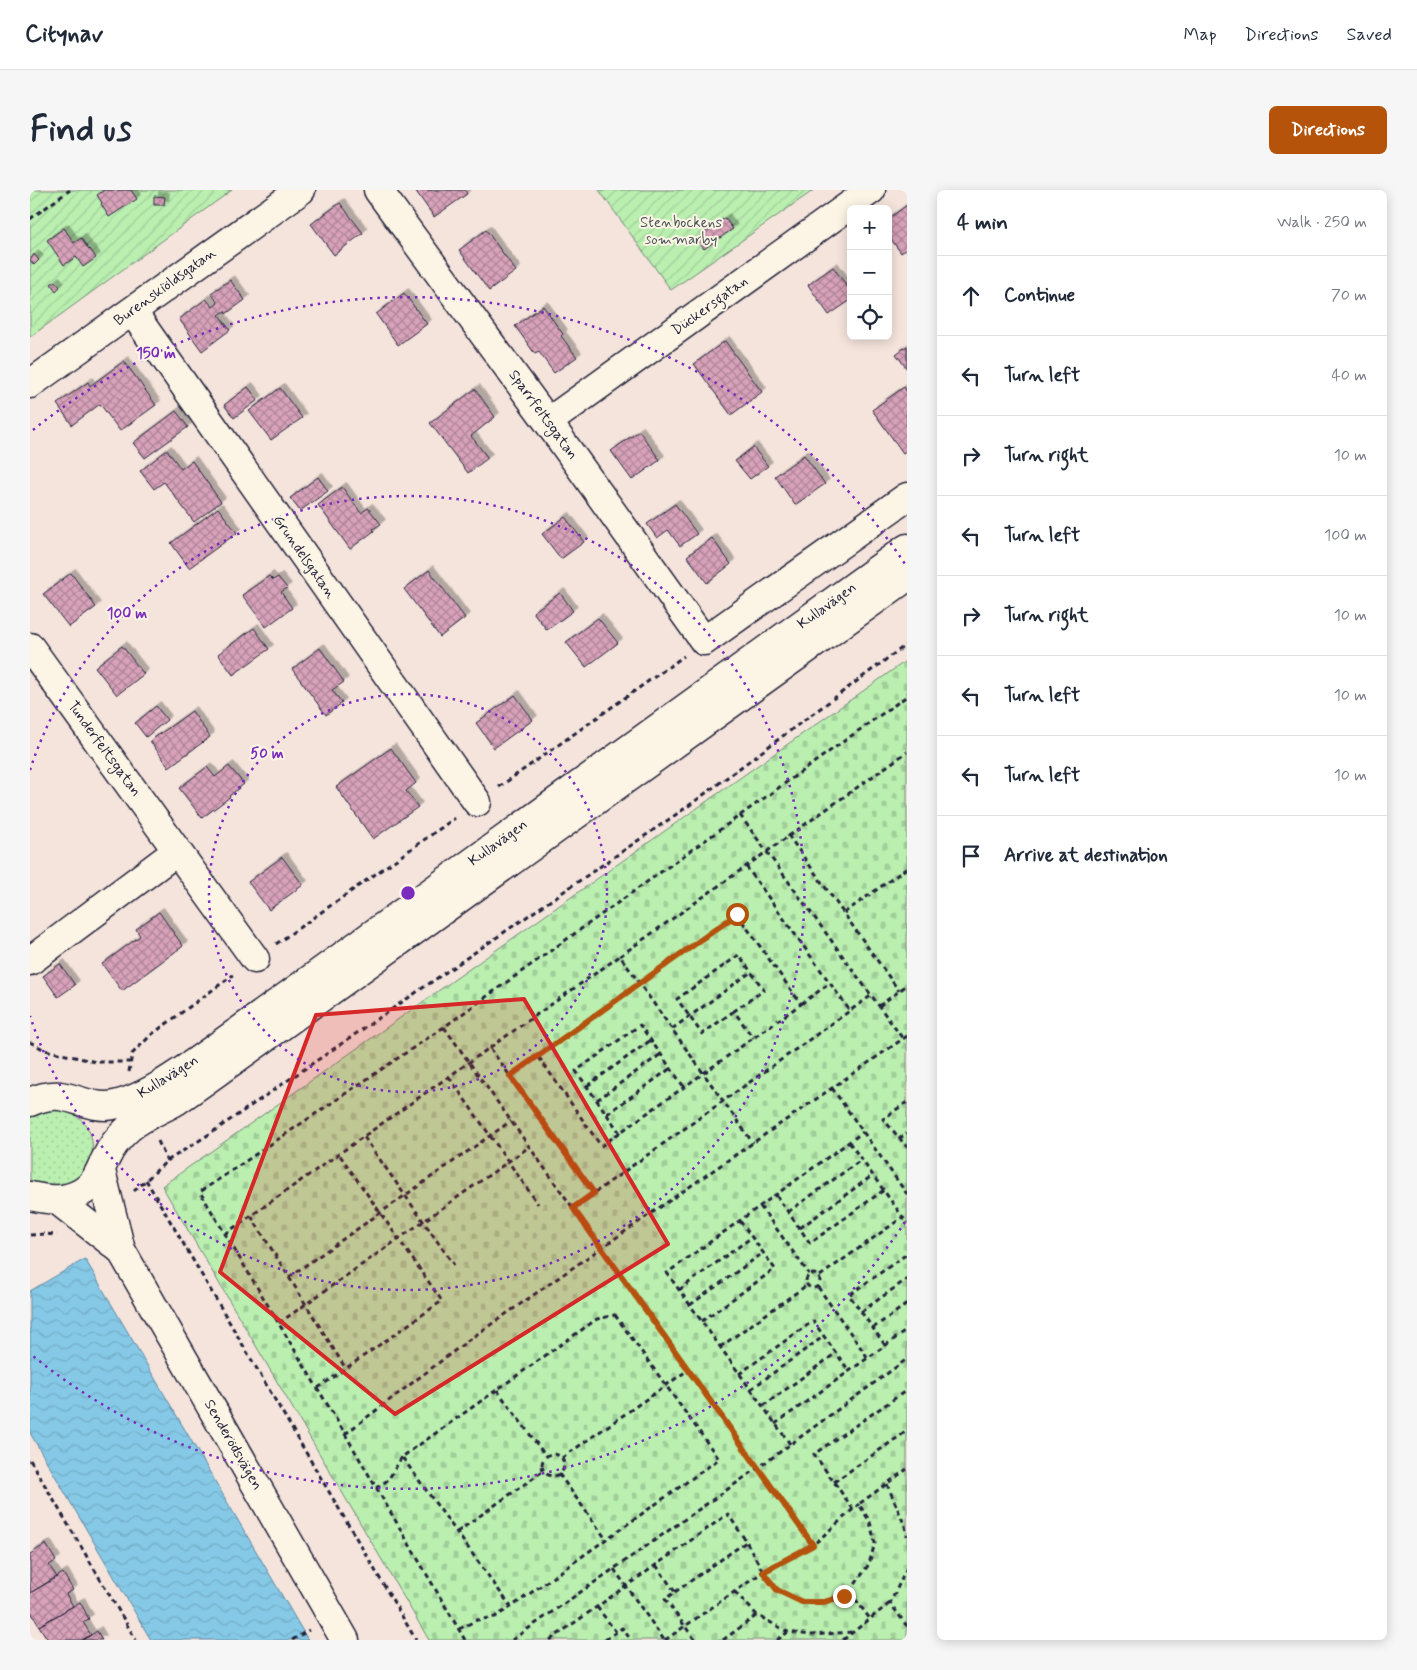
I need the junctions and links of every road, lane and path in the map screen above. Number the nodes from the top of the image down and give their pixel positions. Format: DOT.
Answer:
graph roads {
  1 [pos="70,190"];
  2 [pos="300,190"];
  3 [pos="378,190"];
  4 [pos="871,190"];
  5 [pos="30,219"];
  6 [pos="132,312"];
  7 [pos="30,384"];
  8 [pos="548,422"];
  9 [pos="907,497"];
  10 [pos="907,548"];
  11 [pos="907,577"];
  12 [pos="704,641"];
  13 [pos="907,644"];
  14 [pos="30,647"];
  15 [pos="907,696"];
  16 [pos="907,752"];
  17 [pos="478,802"];
  18 [pos="740,815"];
  19 [pos="788,835"];
  20 [pos="177,851"];
  21 [pos="767,851"];
  22 [pos="746,866"];
  23 [pos="907,868"];
  24 [pos="844,913"];
  25 [pos="620,956"];
  26 [pos="255,959"];
  27 [pos="30,961"];
  28 [pos="751,972"];
  29 [pos="830,983"];
  30 [pos="639,984"];
  31 [pos="907,985"];
  32 [pos="899,991"];
  33 [pos="872,995"];
  34 [pos="801,1004"];
  35 [pos="879,1006"];
  36 [pos="734,1011"];
  37 [pos="850,1011"];
  38 [pos="689,1016"];
  39 [pos="444,1027"];
  40 [pos="672,1029"];
  41 [pos="907,1036"];
  42 [pos="753,1038"];
  43 [pos="903,1039"];
  44 [pos="651,1040"];
  45 [pos="30,1042"];
  46 [pos="490,1048"];
  47 [pos="661,1054"];
  48 [pos="538,1056"];
  49 [pos="131,1062"];
  50 [pos="470,1063"];
  51 [pos="671,1068"];
  52 [pos="704,1073"];
  53 [pos="510,1076"];
  54 [pos="449,1077"];
  55 [pos="30,1081"];
  56 [pos="587,1086"];
  57 [pos="684,1087"];
  58 [pos="832,1088"];
  59 [pos="68,1099"];
  60 [pos="597,1100"];
  61 [pos="723,1101"];
  62 [pos="30,1102"];
  63 [pos="907,1102"];
  64 [pos="141,1107"];
  65 [pos="607,1114"];
  66 [pos="511,1121"];
  67 [pos="863,1132"];
  68 [pos="620,1133"];
  69 [pos="907,1133"];
  70 [pos="490,1136"];
  71 [pos="364,1137"];
  72 [pos="899,1139"];
  73 [pos="849,1142"];
  74 [pos="753,1143"];
  75 [pos="529,1147"];
  76 [pos="907,1147"];
  77 [pos="339,1154"];
  78 [pos="861,1160"];
  79 [pos="167,1161"];
  80 [pos="508,1162"];
  81 [pos="103,1165"];
  82 [pos="873,1175"];
  83 [pos="146,1180"];
  84 [pos="884,1190"];
  85 [pos="594,1193"];
  86 [pos="907,1194"];
  87 [pos="405,1195"];
  88 [pos="776,1195"];
  89 [pos="39,1196"];
  90 [pos="538,1204"];
  91 [pos="760,1206"];
  92 [pos="573,1208"];
  93 [pos="788,1212"];
  94 [pos="380,1213"];
  95 [pos="251,1216"];
  96 [pos="99,1217"];
  97 [pos="903,1217"];
  98 [pos="740,1221"];
  99 [pos="424,1222"];
  100 [pos="907,1223"];
  101 [pos="800,1228"];
  102 [pos="226,1234"];
  103 [pos="30,1235"];
  104 [pos="752,1237"];
  105 [pos="398,1239"];
  106 [pos="601,1248"];
  107 [pos="763,1253"];
  108 [pos="907,1254"];
  109 [pos="454,1265"];
  110 [pos="809,1274"];
  111 [pos="820,1276"];
  112 [pos="289,1277"];
  113 [pos="907,1279"];
  114 [pos="807,1285"];
  115 [pos="818,1287"];
  116 [pos="679,1290"];
  117 [pos="306,1304"];
  118 [pos="907,1304"];
  119 [pos="690,1305"];
  120 [pos="861,1312"];
  121 [pos="702,1321"];
  122 [pos="279,1323"];
  123 [pos="873,1328"];
  124 [pos="907,1330"];
  125 [pos="824,1336"];
  126 [pos="885,1345"];
  127 [pos="720,1347"];
  128 [pos="836,1353"];
  129 [pos="868,1358"];
  130 [pos="907,1359"];
  131 [pos="346,1369"];
  132 [pos="688,1370"];
  133 [pos="849,1371"];
  134 [pos="739,1374"];
  135 [pos="667,1385"];
  136 [pos="318,1388"];
  137 [pos="751,1389"];
  138 [pos="497,1390"];
  139 [pos="907,1390"];
  140 [pos="763,1406"];
  141 [pos="775,1424"];
  142 [pos="907,1431"];
  143 [pos="345,1434"];
  144 [pos="790,1444"];
  145 [pos="545,1456"];
  146 [pos="402,1458"];
  147 [pos="562,1458"];
  148 [pos="30,1460"];
  149 [pos="758,1468"];
  150 [pos="907,1469"];
  151 [pos="543,1471"];
  152 [pos="559,1474"];
  153 [pos="834,1482"];
  154 [pos="887,1484"];
  155 [pos="376,1488"];
  156 [pos="859,1504"];
  157 [pos="853,1509"];
  158 [pos="457,1532"];
  159 [pos="907,1536"];
  160 [pos="606,1540"];
  161 [pos="746,1542"];
  162 [pos="813,1545"];
  163 [pos="656,1565"];
  164 [pos="907,1568"];
  165 [pos="614,1569"];
  166 [pos="763,1572"];
  167 [pos="627,1586"];
  168 [pos="675,1592"];
  169 [pos="735,1592"];
  170 [pos="850,1592"];
  171 [pos="890,1603"];
  172 [pos="511,1607"];
  173 [pos="597,1607"];
  174 [pos="757,1615"];
  175 [pos="870,1619"];
  176 [pos="685,1626"];
  177 [pos="907,1626"];
  178 [pos="459,1629"];
  179 [pos="310,1630"];
  180 [pos="616,1632"];
  181 [pos="788,1632"];
  182 [pos="853,1632"];
  183 [pos="136,1640"];
  184 [pos="292,1640"];
  185 [pos="345,1640"];
  186 [pos="416,1640"];
  187 [pos="465,1640"];
  188 [pos="512,1640"];
  189 [pos="550,1640"];
  190 [pos="605,1640"];
  191 [pos="630,1640"];
  192 [pos="664,1640"];
  193 [pos="695,1640"];
  194 [pos="723,1640"];
  195 [pos="777,1640"];
  196 [pos="843,1640"];
  1 -- 5 [label="path"];
  2 -- 6 [label="street, Burenskiöldsgatan"];
  3 -- 8 [label="street, Sparrfeltsgatan"];
  4 -- 8 [label="street, Dückersgatan"];
  6 -- 7 [label="street, Burenskiöldsgatan"];
  6 -- 17 [label="street, Grundelsgatan"];
  8 -- 12 [label="street, Sparrfeltsgatan"];
  9 -- 12 [label="street"];
  10 -- 64 [label="street, Kullavägen"];
  11 -- 64 [label="street, Kullavägen"];
  12 -- 17 [label="path"];
  13 -- 79 [label="path"];
  14 -- 20 [label="street, Tunderfeltsgatan"];
  15 -- 18 [label="path"];
  16 -- 19 [label="path"];
  17 -- 26 [label="path"];
  18 -- 21 [label="path"];
  18 -- 39 [label="path"];
  19 -- 21 [label="path"];
  19 -- 24 [label="path"];
  20 -- 26 [label="street, Tunderfeltsgatan"];
  20 -- 27 [label="street"];
  21 -- 22 [label="path"];
  21 -- 33 [label="path"];
  22 -- 25 [label="path"];
  22 -- 29 [label="path"];
  23 -- 24 [label="path"];
  24 -- 32 [label="path"];
  25 -- 30 [label="path"];
  25 -- 46 [label="path"];
  26 -- 49 [label="path"];
  28 -- 36 [label="path"];
  28 -- 38 [label="path"];
  28 -- 38 [label="path"];
  29 -- 34 [label="path"];
  29 -- 37 [label="path"];
  30 -- 34 [label="path"];
  30 -- 40 [label="path"];
  30 -- 48 [label="path"];
  31 -- 32 [label="path"];
  32 -- 35 [label="path"];
  33 -- 35 [label="path"];
  33 -- 37 [label="path"];
  34 -- 42 [label="path"];
  35 -- 43 [label="path"];
  36 -- 38 [label="path"];
  36 -- 42 [label="path"];
  37 -- 61 [label="path"];
  38 -- 40 [label="path"];
  39 -- 50 [label="path"];
  39 -- 102 [label="path"];
  40 -- 52 [label="path"];
  41 -- 43 [label="path"];
  42 -- 52 [label="path"];
  43 -- 58 [label="path"];
  44 -- 47 [label="path"];
  44 -- 56 [label="path"];
  44 -- 56 [label="path"];
  45 -- 49 [label="path"];
  46 -- 50 [label="path"];
  46 -- 53 [label="path"];
  47 -- 51 [label="path"];
  47 -- 60 [label="path"];
  48 -- 53 [label="path"];
  48 -- 68 [label="path"];
  49 -- 64 [label="path"];
  50 -- 54 [label="path"];
  50 -- 66 [label="path"];
  51 -- 57 [label="path"];
  51 -- 65 [label="path"];
  52 -- 57 [label="path"];
  52 -- 61 [label="path"];
  53 -- 85 [label="path"];
  54 -- 70 [label="path"];
  54 -- 71 [label="path"];
  55 -- 59 [label="street"];
  56 -- 60 [label="path"];
  57 -- 68 [label="path"];
  58 -- 67 [label="path"];
  58 -- 74 [label="path"];
  59 -- 62 [label="street, Kullavägen"];
  59 -- 64 [label="street, Kullavägen"];
  59 -- 81 [label="street"];
  60 -- 65 [label="path"];
  61 -- 74 [label="path"];
  61 -- 85 [label="path"];
  63 -- 72 [label="path"];
  64 -- 79 [label="path"];
  64 -- 81 [label="street, Kullavägen"];
  65 -- 68 [label="path"];
  66 -- 70 [label="path"];
  66 -- 75 [label="path"];
  67 -- 73 [label="path"];
  67 -- 86 [label="path"];
  69 -- 72 [label="path"];
  70 -- 80 [label="path"];
  70 -- 87 [label="path"];
  71 -- 77 [label="path"];
  71 -- 87 [label="path"];
  72 -- 76 [label="path"];
  73 -- 78 [label="path"];
  73 -- 88 [label="path"];
  74 -- 106 [label="path"];
  75 -- 80 [label="path"];
  75 -- 92 [label="path"];
  77 -- 94 [label="path"];
  77 -- 95 [label="path"];
  78 -- 82 [label="path"];
  78 -- 93 [label="path"];
  79 -- 83 [label="path"];
  80 -- 90 [label="path"];
  80 -- 99 [label="path"];
  81 -- 89 [label="street, Kullavägen"];
  81 -- 96 [label="street, Senderödsvägen"];
  82 -- 84 [label="path"];
  82 -- 101 [label="path"];
  83 -- 96 [label="path"];
  83 -- 186 [label="path"];
  84 -- 97 [label="path"];
  84 -- 101 [label="path"];
  85 -- 92 [label="path"];
  87 -- 94 [label="path"];
  87 -- 99 [label="path"];
  88 -- 91 [label="path"];
  88 -- 93 [label="path"];
  89 -- 96 [label="street"];
  91 -- 98 [label="path"];
  91 -- 110 [label="path"];
  92 -- 106 [label="path"];
  93 -- 101 [label="path"];
  94 -- 105 [label="path"];
  94 -- 112 [label="path"];
  95 -- 102 [label="path"];
  95 -- 112 [label="path"];
  96 -- 103 [label="path"];
  96 -- 185 [label="street, Senderödsvägen"];
  97 -- 100 [label="path"];
  97 -- 111 [label="path"];
  98 -- 104 [label="path"];
  98 -- 116 [label="path"];
  99 -- 105 [label="path"];
  99 -- 109 [label="path"];
  102 -- 122 [label="path"];
  104 -- 107 [label="path"];
  104 -- 116 [label="path"];
  105 -- 117 [label="path"];
  105 -- 131 [label="path"];
  106 -- 132 [label="path"];
  106 -- 143 [label="path"];
  107 -- 119 [label="path"];
  107 -- 121 [label="path"];
  108 -- 120 [label="path"];
  110 -- 111 [label="path"];
  110 -- 114 [label="path"];
  111 -- 115 [label="path"];
  112 -- 117 [label="path"];
  113 -- 120 [label="path"];
  114 -- 115 [label="path"];
  114 -- 127 [label="path"];
  115 -- 129 [label="path"];
  116 -- 119 [label="path"];
  117 -- 122 [label="path"];
  117 -- 131 [label="path"];
  118 -- 123 [label="path"];
  119 -- 121 [label="path"];
  120 -- 123 [label="path"];
  121 -- 127 [label="path"];
  122 -- 136 [label="path"];
  123 -- 126 [label="path"];
  124 -- 126 [label="path"];
  125 -- 128 [label="path"];
  125 -- 134 [label="path"];
  125 -- 137 [label="path"];
  126 -- 129 [label="path"];
  127 -- 134 [label="path"];
  128 -- 133 [label="path"];
  128 -- 140 [label="path"];
  129 -- 133 [label="path"];
  130 -- 144 [label="path"];
  131 -- 136 [label="path"];
  132 -- 135 [label="path"];
  132 -- 149 [label="path"];
  133 -- 141 [label="path"];
  134 -- 137 [label="path"];
  135 -- 138 [label="path"];
  135 -- 147 [label="path"];
  135 -- 160 [label="path"];
  136 -- 143 [label="path"];
  137 -- 140 [label="path"];
  138 -- 145 [label="path"];
  138 -- 146 [label="path"];
  139 -- 153 [label="path"];
  140 -- 141 [label="path"];
  141 -- 144 [label="path"];
  142 -- 153 [label="path"];
  143 -- 155 [label="path"];
  144 -- 149 [label="path"];
  145 -- 147 [label="path"];
  145 -- 151 [label="path"];
  146 -- 155 [label="path"];
  146 -- 172 [label="path"];
  147 -- 152 [label="path"];
  148 -- 183 [label="path"];
  149 -- 162 [label="path"];
  149 -- 165 [label="path"];
  150 -- 154 [label="path"];
  151 -- 152 [label="path"];
  151 -- 158 [label="path"];
  152 -- 160 [label="path"];
  153 -- 157 [label="path"];
  154 -- 156 [label="path"];
  154 -- 159 [label="path"];
  155 -- 178 [label="path"];
  156 -- 157 [label="path"];
  156 -- 170 [label="path"];
  157 -- 162 [label="path"];
  160 -- 172 [label="path"];
  161 -- 163 [label="path"];
  161 -- 166 [label="path"];
  161 -- 168 [label="path"];
  162 -- 166 [label="path"];
  163 -- 167 [label="path"];
  163 -- 168 [label="path"];
  164 -- 171 [label="path"];
  165 -- 167 [label="path"];
  165 -- 188 [label="path"];
  166 -- 169 [label="path"];
  166 -- 170 [label="path"];
  167 -- 173 [label="path"];
  167 -- 192 [label="path"];
  168 -- 176 [label="path"];
  169 -- 174 [label="path"];
  169 -- 176 [label="path"];
  170 -- 175 [label="path"];
  171 -- 175 [label="path"];
  171 -- 177 [label="path"];
  172 -- 178 [label="path"];
  173 -- 180 [label="path"];
  173 -- 189 [label="path"];
  174 -- 181 [label="path"];
  174 -- 194 [label="path"];
  175 -- 182 [label="path"];
  176 -- 192 [label="path"];
  176 -- 193 [label="path"];
  178 -- 187 [label="path"];
  179 -- 184 [label="path"];
  180 -- 190 [label="path"];
  180 -- 191 [label="path"];
  181 -- 182 [label="path"];
  181 -- 195 [label="path"];
  182 -- 196 [label="path"];
}
